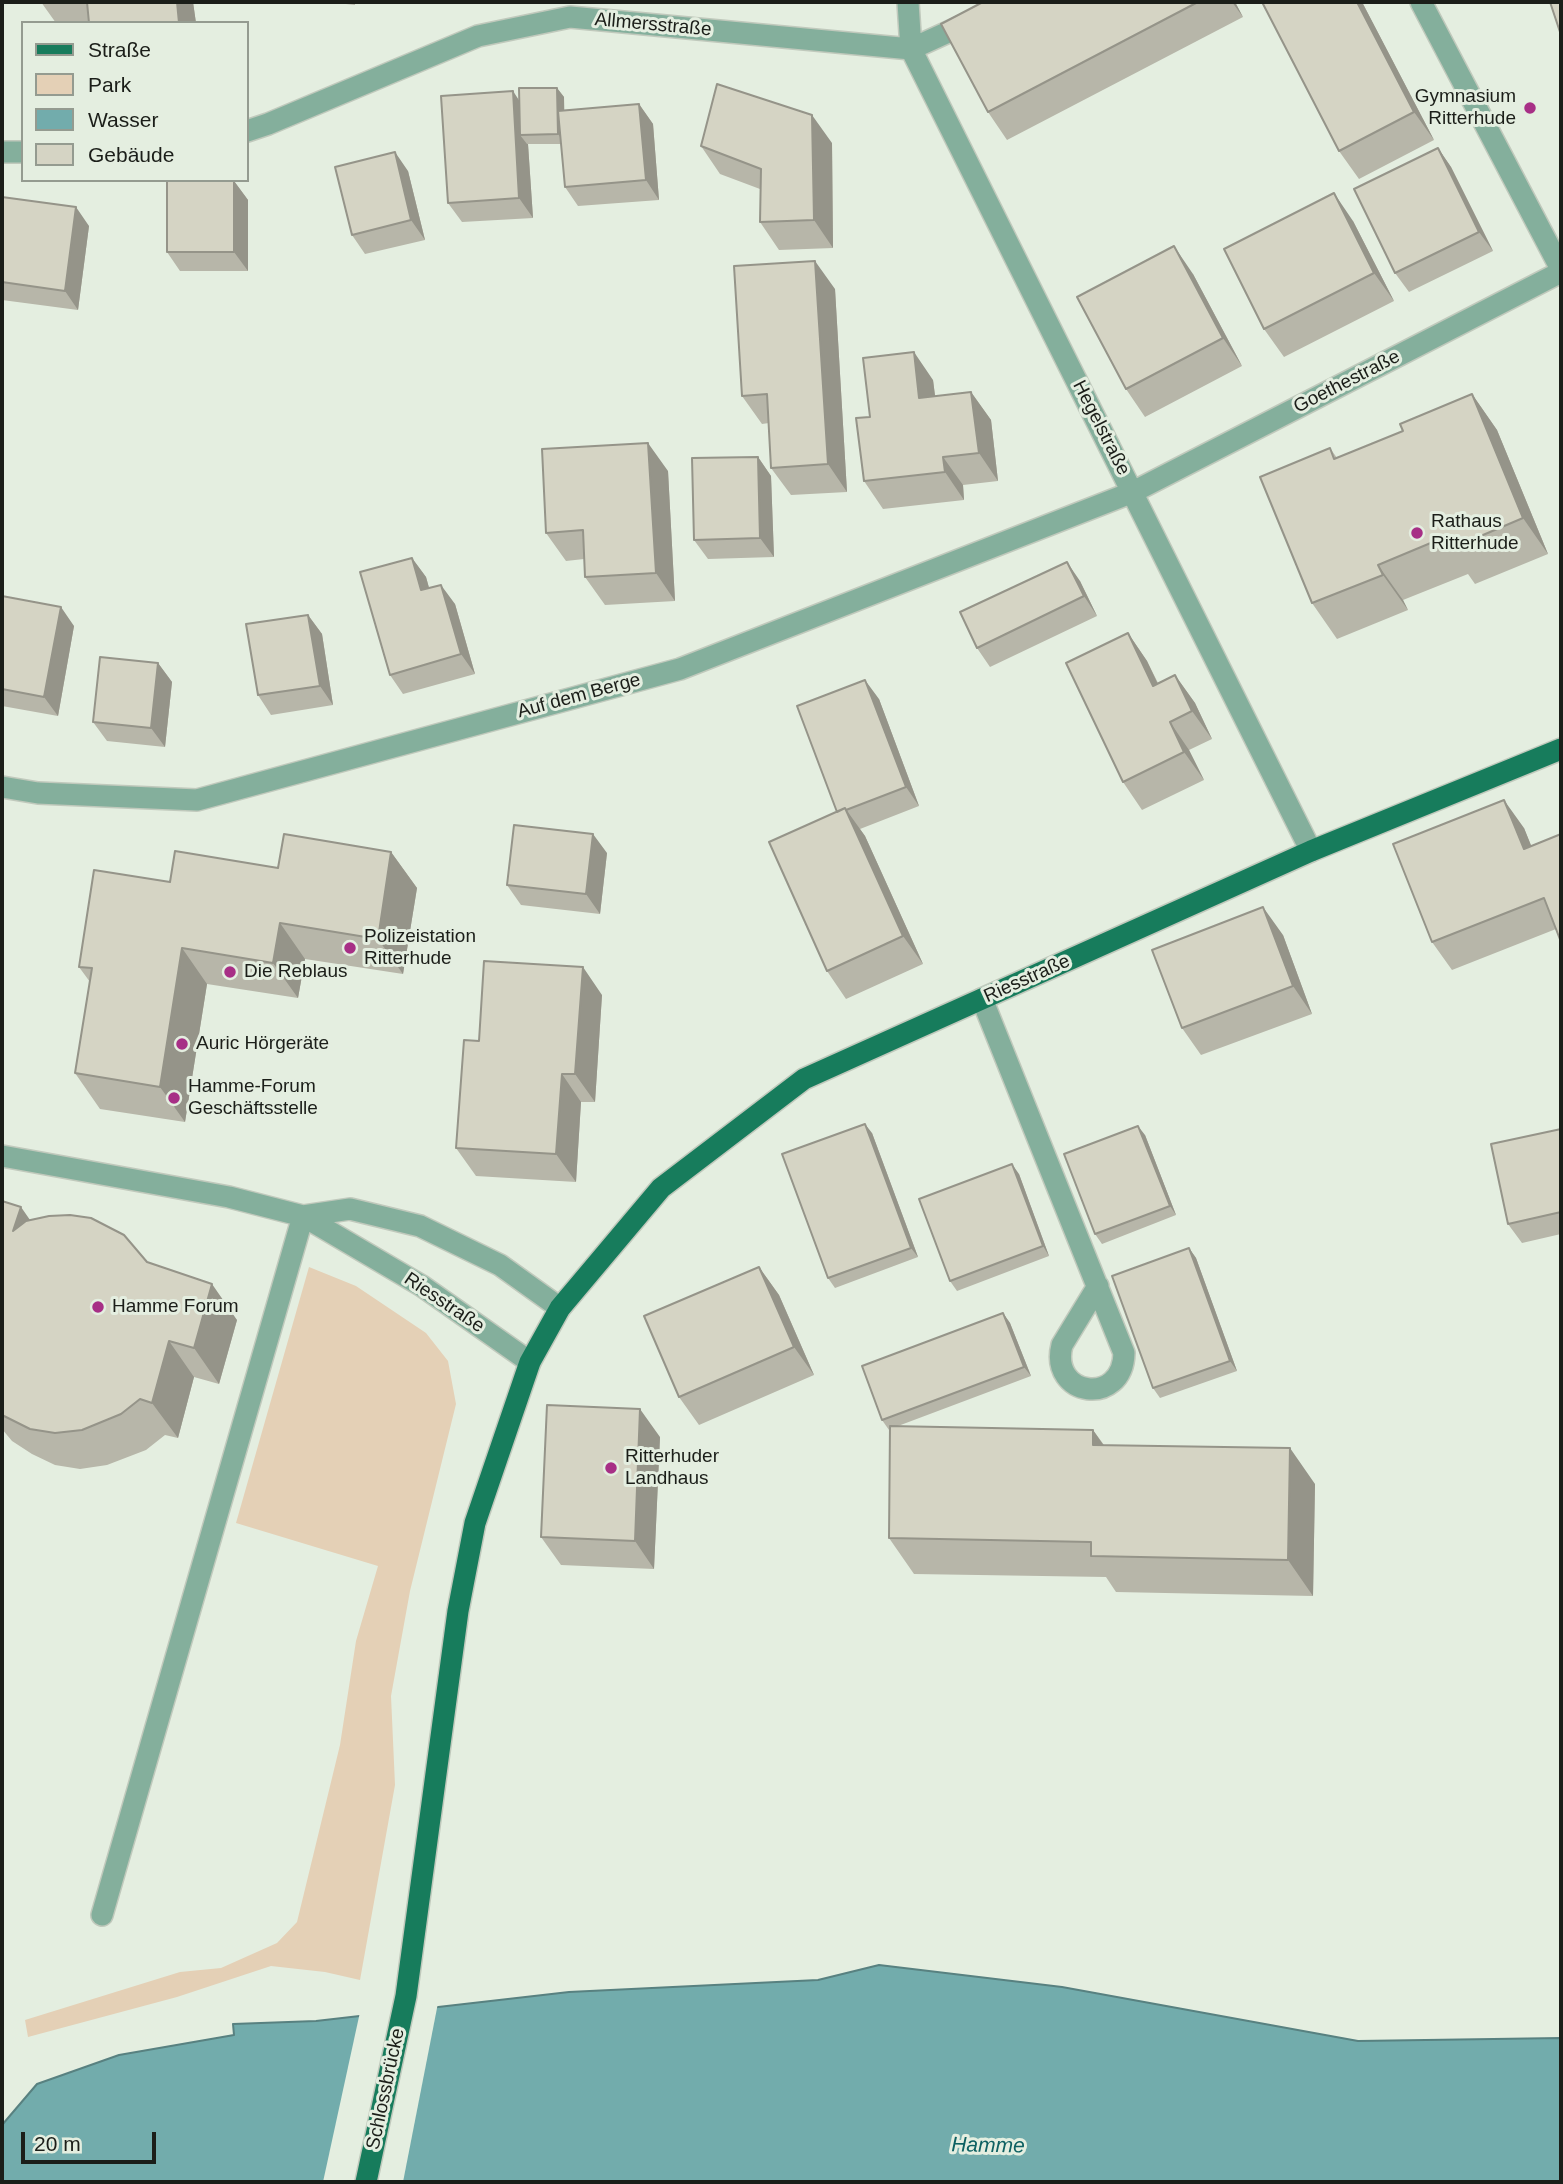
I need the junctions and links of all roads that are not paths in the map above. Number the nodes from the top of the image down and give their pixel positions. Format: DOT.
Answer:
graph roads {
  1 [pos="908,2"];
  2 [pos="1014,2"];
  3 [pos="1420,2"];
  4 [pos="911,49"];
  5 [pos="248,131"];
  6 [pos="2,152"];
  7 [pos="21,152"];
  8 [pos="1561,271"];
  9 [pos="1133,492"];
  10 [pos="1561,749"];
  11 [pos="2,787"];
  12 [pos="1311,851"];
  13 [pos="982,999"];
  14 [pos="2,1156"];
  15 [pos="303,1216"];
  16 [pos="1098,1286"];
  17 [pos="560,1308"];
  18 [pos="530,1362"];
  19 [pos="102,1915"];
  20 [pos="366,2182"];
  1 -- 4 [label="street, Hegelstraße"];
  2 -- 4 [label="street"];
  3 -- 8 [label="street"];
  4 -- 5 [label="street, Allmersstraße"];
  4 -- 9 [label="street, Hegelstraße"];
  6 -- 7 [label="street"];
  8 -- 9 [label="street, Goethestraße"];
  9 -- 11 [label="street, Auf dem Berge"];
  9 -- 12 [label="street, Hegelstraße"];
  10 -- 12 [label="main road, Riesstraße"];
  12 -- 13 [label="main road, Riesstraße"];
  13 -- 16 [label="street"];
  13 -- 17 [label="main road, Riesstraße"];
  14 -- 15 [label="street, Riesstraße"];
  15 -- 17 [label="street, Riesstraße"];
  15 -- 18 [label="street, Riesstraße"];
  15 -- 19 [label="street"];
  17 -- 18 [label="main road, Riesstraße"];
  18 -- 20 [label="main road, Schlossbrücke"];
}
